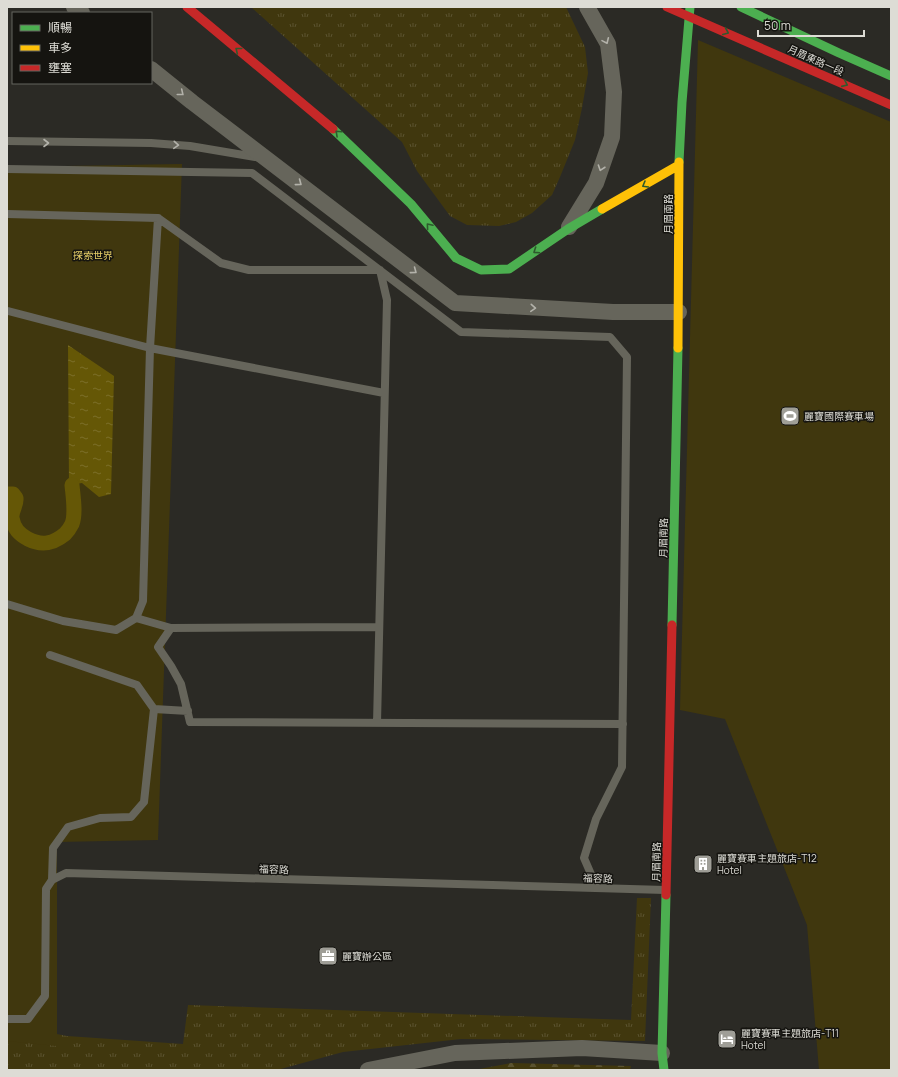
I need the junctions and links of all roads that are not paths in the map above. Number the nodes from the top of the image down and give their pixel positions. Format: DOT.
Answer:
graph roads {
  1 [pos="187,7"];
  2 [pos="587,7"];
  3 [pos="667,7"];
  4 [pos="690,7"];
  5 [pos="741,7"];
  6 [pos="690,17"];
  7 [pos="152,70"];
  8 [pos="891,76"];
  9 [pos="891,105"];
  10 [pos="7,142"];
  11 [pos="268,160"];
  12 [pos="679,165"];
  13 [pos="7,169"];
  14 [pos="7,214"];
  15 [pos="158,218"];
  16 [pos="568,229"];
  17 [pos="380,270"];
  18 [pos="8,311"];
  19 [pos="678,312"];
  20 [pos="150,348"];
  21 [pos="384,393"];
  22 [pos="7,604"];
  23 [pos="136,618"];
  24 [pos="379,627"];
  25 [pos="171,628"];
  26 [pos="50,655"];
  27 [pos="154,708"];
  28 [pos="188,711"];
  29 [pos="378,723"];
  30 [pos="623,724"];
  31 [pos="52,880"];
  32 [pos="597,888"];
  33 [pos="666,890"];
  34 [pos="7,1019"];
  35 [pos="662,1053"];
  36 [pos="368,1070"];
  37 [pos="664,1070"];
  16 -- 1 [label="street, one-way"];
  2 -- 16 [label="street, one-way"];
  3 -- 6 [label="street, 月眉東路一段"];
  4 -- 6 [label="street, 月眉南路"];
  5 -- 8 [label="street, 月眉東路一段"];
  6 -- 9 [label="street, 月眉東路一段, one-way"];
  6 -- 12 [label="street, 月眉南路"];
  7 -- 11 [label="street, one-way"];
  10 -- 11 [label="lane, one-way"];
  11 -- 19 [label="street, one-way"];
  12 -- 16 [label="street, one-way"];
  12 -- 19 [label="street, 月眉南路"];
  13 -- 17 [label="lane"];
  14 -- 15 [label="lane"];
  15 -- 17 [label="lane"];
  15 -- 20 [label="lane"];
  17 -- 21 [label="lane"];
  17 -- 30 [label="lane"];
  18 -- 20 [label="lane"];
  19 -- 33 [label="street, 月眉南路"];
  20 -- 21 [label="lane"];
  20 -- 23 [label="lane"];
  21 -- 24 [label="lane"];
  22 -- 23 [label="lane"];
  23 -- 25 [label="lane"];
  24 -- 25 [label="lane"];
  24 -- 29 [label="lane"];
  25 -- 28 [label="lane"];
  26 -- 27 [label="lane"];
  27 -- 28 [label="lane"];
  27 -- 31 [label="lane"];
  28 -- 29 [label="lane"];
  29 -- 30 [label="lane"];
  30 -- 32 [label="lane"];
  31 -- 32 [label="lane, 福容路"];
  31 -- 34 [label="lane"];
  32 -- 33 [label="lane, 福容路"];
  33 -- 35 [label="street, 月眉南路"];
  35 -- 36 [label="street"];
  35 -- 37 [label="street, 月眉南路"];
}
